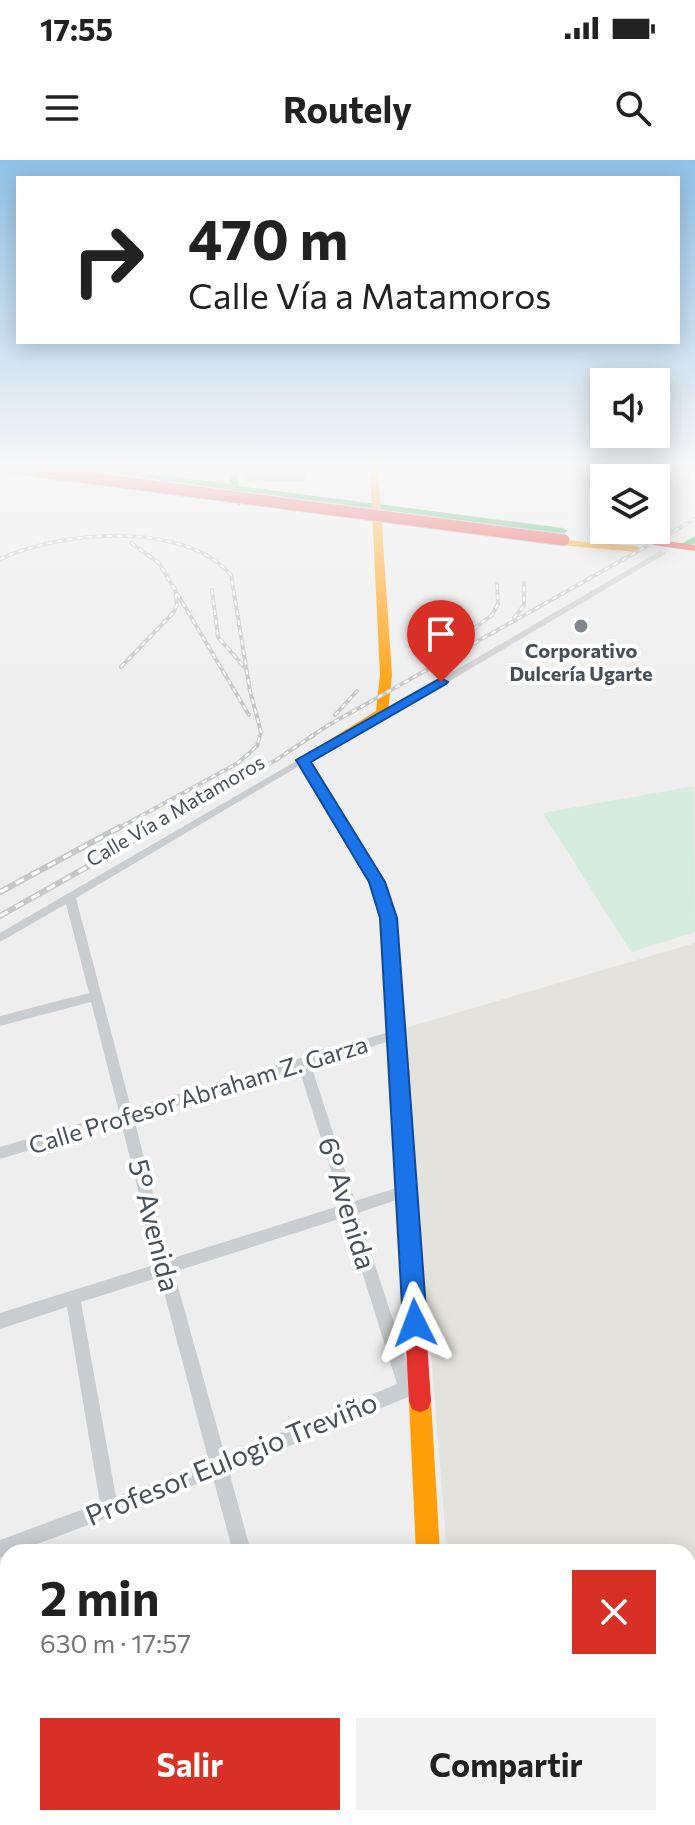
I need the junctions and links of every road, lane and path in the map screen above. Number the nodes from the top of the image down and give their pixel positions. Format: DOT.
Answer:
graph roads {
  1 [pos="380,546"];
  2 [pos="580,546"];
  3 [pos="615,546"];
  4 [pos="655,546"];
  5 [pos="663,546"];
  6 [pos="636,549"];
  7 [pos="693,549"];
  8 [pos="663,553"];
  9 [pos="382,713"];
  10 [pos="303,760"];
  11 [pos="70,897"];
  12 [pos="0,938"];
  13 [pos="95,996"];
  14 [pos="0,1021"];
  15 [pos="396,1035"];
  16 [pos="304,1063"];
  17 [pos="127,1116"];
  18 [pos="0,1153"];
  19 [pos="409,1190"];
  20 [pos="350,1207"];
  21 [pos="165,1267"];
  22 [pos="73,1299"];
  23 [pos="0,1321"];
  24 [pos="412,1386"];
  25 [pos="219,1467"];
  26 [pos="109,1507"];
  27 [pos="13,1544"];
  28 [pos="240,1544"];
  29 [pos="427,1544"];
  1 -- 9 [label="main road"];
  2 -- 6 [label="main road"];
  3 -- 6 [label="main road"];
  4 -- 7 [label="main road"];
  5 -- 7 [label="main road"];
  6 -- 8 [label="main road"];
  7 -- 8 [label="main road"];
  8 -- 9 [label="street, Calle Vía a Matamoros"];
  9 -- 10 [label="main road, Calle Vía a Matamoros"];
  10 -- 11 [label="street, Calle Vía a Matamoros"];
  10 -- 15 [label="main road"];
  11 -- 12 [label="street, Calle Vía a Matamoros"];
  11 -- 13 [label="street, 5° Avenida"];
  13 -- 14 [label="street"];
  13 -- 17 [label="street, 5° Avenida"];
  15 -- 16 [label="street, Calle Profesor Abraham Z. Garza"];
  15 -- 19 [label="main road"];
  16 -- 17 [label="street, Calle Profesor Abraham Z. Garza"];
  16 -- 20 [label="street, 6° Avenida"];
  17 -- 18 [label="street, Calle Profesor Abraham Z. Garza"];
  17 -- 21 [label="street, 5° Avenida"];
  19 -- 20 [label="street"];
  19 -- 24 [label="main road"];
  20 -- 21 [label="street"];
  20 -- 24 [label="street, 6° Avenida"];
  21 -- 22 [label="street"];
  21 -- 25 [label="street, 5° Avenida"];
  22 -- 23 [label="street"];
  22 -- 26 [label="street"];
  24 -- 25 [label="street, Profesor Eulogio Treviño"];
  24 -- 29 [label="main road"];
  25 -- 26 [label="street, Profesor Eulogio Treviño"];
  25 -- 28 [label="street, 5° Avenida"];
  26 -- 27 [label="street, Profesor Eulogio Treviño"];
}
